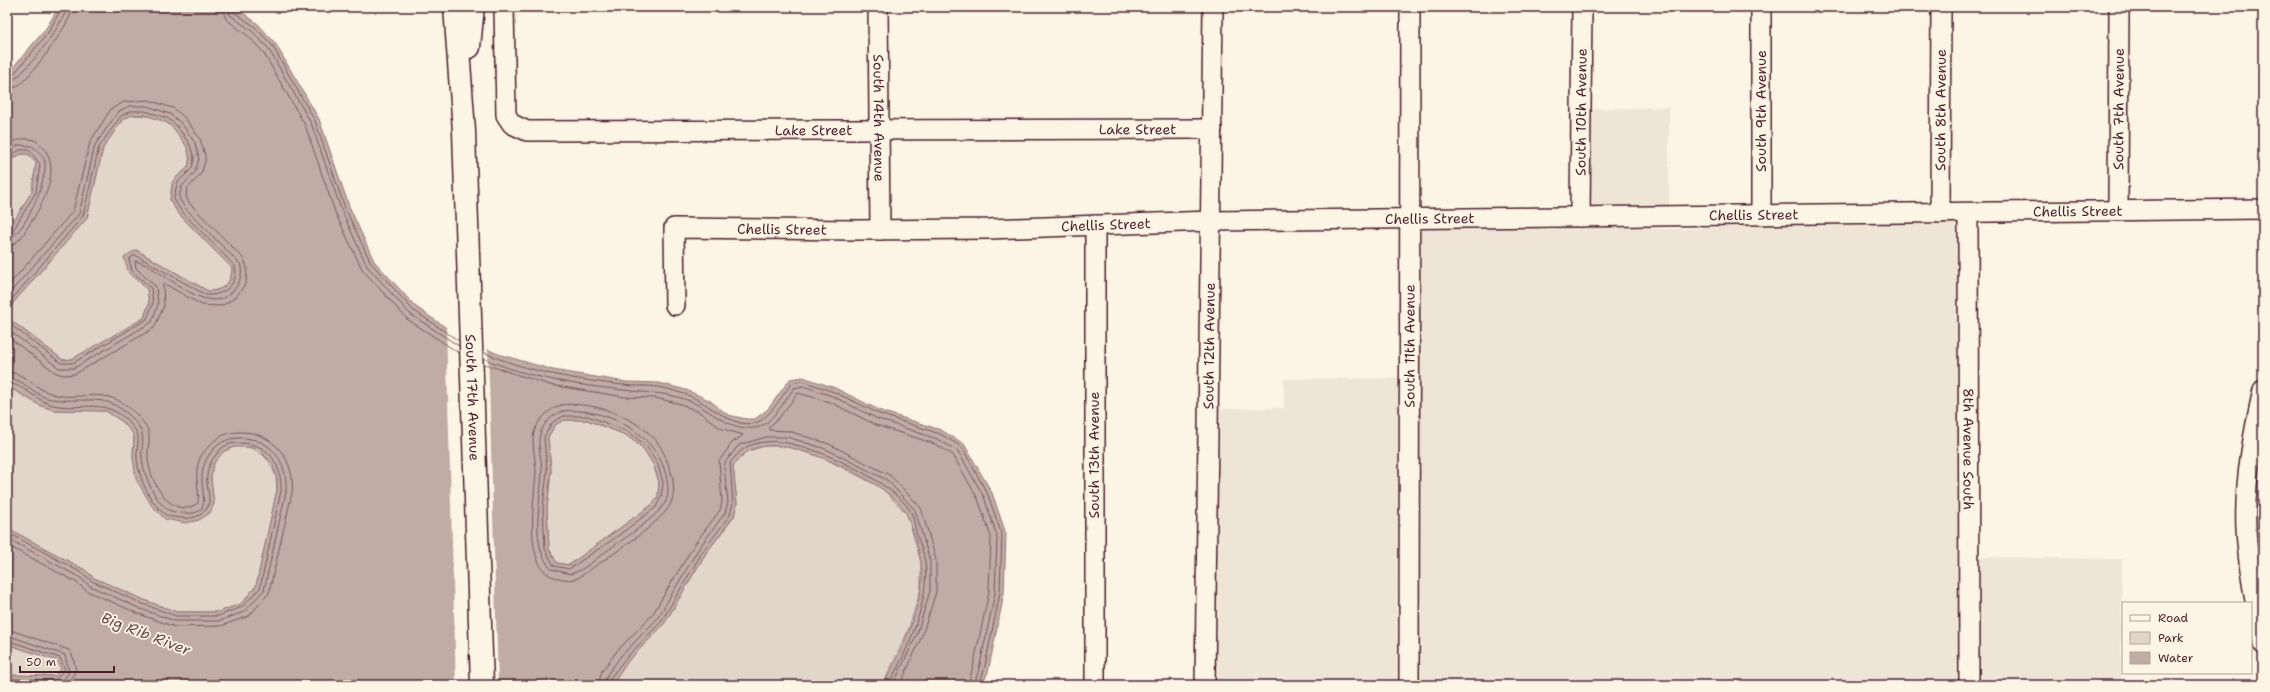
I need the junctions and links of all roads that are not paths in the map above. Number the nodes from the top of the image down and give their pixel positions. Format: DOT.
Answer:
graph roads {
  1 [pos="456,7"];
  2 [pos="473,7"];
  3 [pos="504,7"];
  4 [pos="878,7"];
  5 [pos="1213,7"];
  6 [pos="1410,7"];
  7 [pos="1582,7"];
  8 [pos="1761,7"];
  9 [pos="1941,7"];
  10 [pos="2119,7"];
  11 [pos="463,110"];
  12 [pos="879,129"];
  13 [pos="1212,129"];
  14 [pos="2263,209"];
  15 [pos="2118,211"];
  16 [pos="1940,213"];
  17 [pos="1968,213"];
  18 [pos="1761,215"];
  19 [pos="1580,217"];
  20 [pos="1410,219"];
  21 [pos="1210,221"];
  22 [pos="1095,225"];
  23 [pos="880,230"];
  24 [pos="675,305"];
  25 [pos="2263,390"];
  26 [pos="2263,644"];
  27 [pos="482,685"];
  28 [pos="1095,685"];
  29 [pos="1205,685"];
  30 [pos="1409,685"];
  31 [pos="1969,685"];
  1 -- 11 [label="main road, South 17th Avenue"];
  2 -- 11 [label="main road, South 17th Avenue"];
  3 -- 12 [label="street, Lake Street"];
  4 -- 12 [label="street, South 14th Avenue"];
  5 -- 13 [label="street, South 12th Avenue"];
  6 -- 20 [label="street, South 11th Avenue"];
  7 -- 19 [label="street, South 10th Avenue"];
  8 -- 18 [label="street, South 9th Avenue"];
  9 -- 16 [label="street, South 8th Avenue"];
  10 -- 15 [label="street, South 7th Avenue"];
  11 -- 27 [label="main road, South 17th Avenue"];
  12 -- 13 [label="street, Lake Street"];
  12 -- 23 [label="street, South 14th Avenue"];
  13 -- 21 [label="street, South 12th Avenue"];
  14 -- 15 [label="street, Chellis Street"];
  15 -- 17 [label="street, Chellis Street"];
  16 -- 17 [label="street, Chellis Street"];
  16 -- 18 [label="street, Chellis Street"];
  17 -- 31 [label="street, 8th Avenue South"];
  18 -- 19 [label="street, Chellis Street"];
  19 -- 20 [label="street, Chellis Street"];
  20 -- 21 [label="street, Chellis Street"];
  20 -- 30 [label="street, South 11th Avenue"];
  21 -- 22 [label="street, Chellis Street"];
  21 -- 29 [label="street, South 12th Avenue"];
  22 -- 23 [label="street, Chellis Street"];
  22 -- 28 [label="street, South 13th Avenue"];
  23 -- 24 [label="street, Chellis Street"];
  25 -- 26 [label="street"];
}
